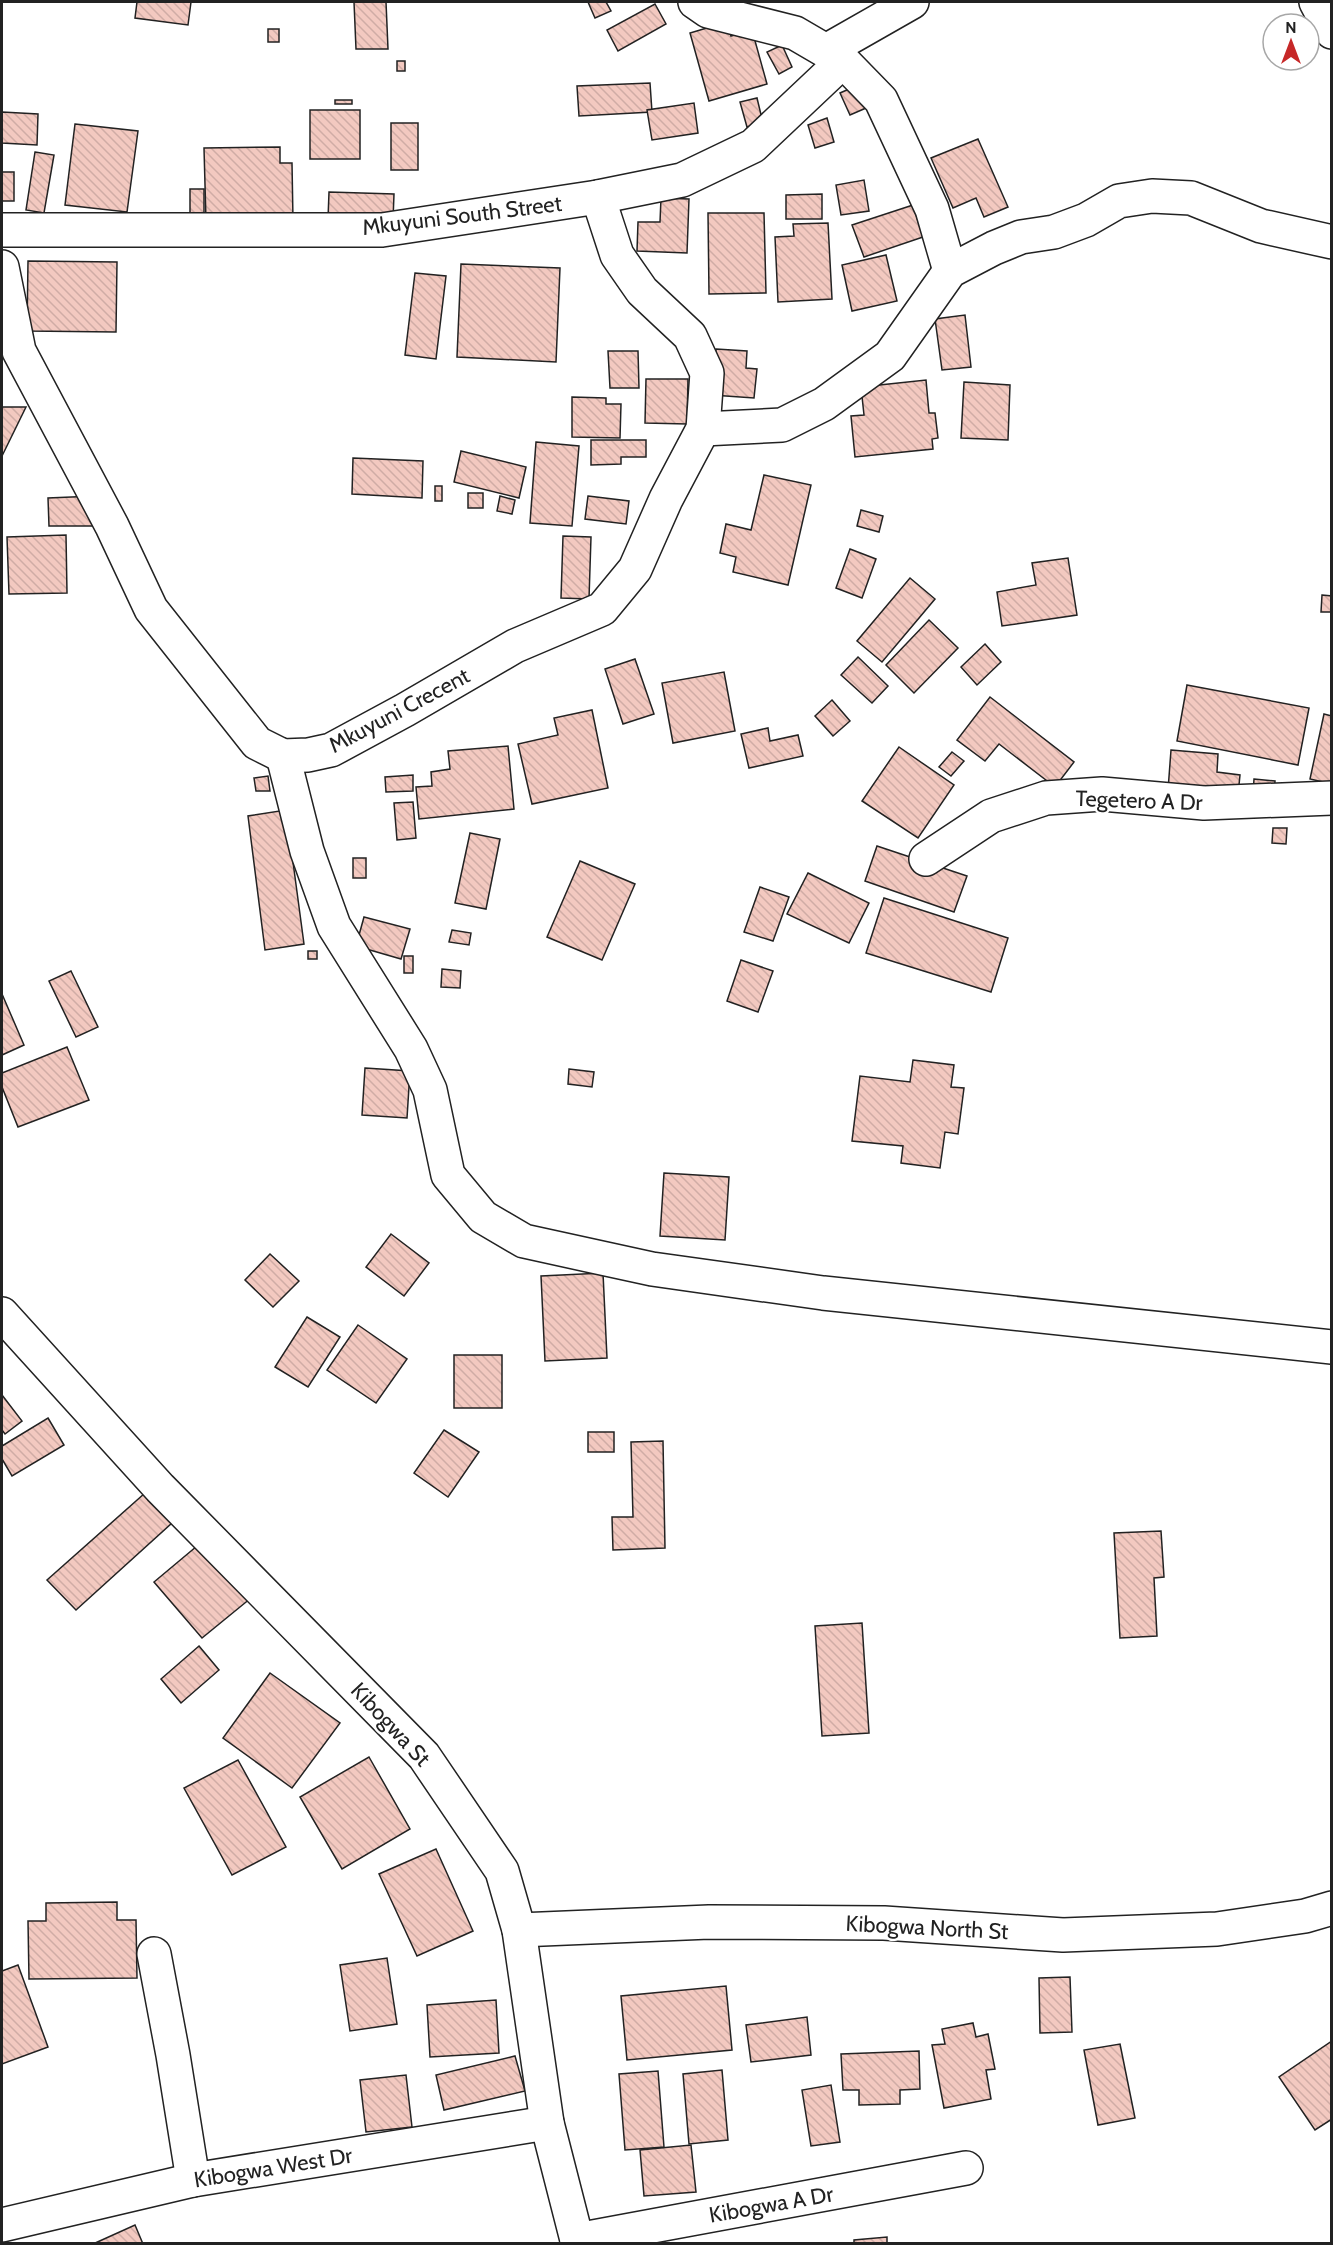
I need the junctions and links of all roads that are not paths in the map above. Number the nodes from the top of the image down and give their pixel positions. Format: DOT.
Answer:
graph roads {
  1 [pos="695,2"];
  2 [pos="912,2"];
  3 [pos="1316,2"];
  4 [pos="1332,32"];
  5 [pos="835,56"];
  6 [pos="598,197"];
  7 [pos="2,230"];
  8 [pos="1332,242"];
  9 [pos="2,267"];
  10 [pos="950,271"];
  11 [pos="703,429"];
  12 [pos="283,756"];
  13 [pos="1332,798"];
  14 [pos="926,859"];
  15 [pos="2,1314"];
  16 [pos="1332,1347"];
  17 [pos="1332,1908"];
  18 [pos="519,1930"];
  19 [pos="154,1954"];
  20 [pos="547,2123"];
  21 [pos="966,2168"];
  22 [pos="193,2180"];
  23 [pos="2,2225"];
  24 [pos="577,2242"];
  1 -- 5 [label="street"];
  2 -- 5 [label="street, Mkuyuni South Street"];
  3 -- 4 [label="street"];
  5 -- 6 [label="street, Mkuyuni South Street"];
  5 -- 10 [label="street"];
  6 -- 7 [label="street, Mkuyuni South Street"];
  6 -- 11 [label="street, Mkuyuni Crecent"];
  8 -- 10 [label="street"];
  9 -- 12 [label="street"];
  10 -- 11 [label="street"];
  11 -- 12 [label="street, Mkuyuni Crecent"];
  12 -- 16 [label="street"];
  13 -- 14 [label="street, Tegetero A Dr"];
  15 -- 18 [label="street, Kibogwa St"];
  17 -- 18 [label="street, Kibogwa North St"];
  18 -- 20 [label="street, Kibogwa St"];
  19 -- 22 [label="street"];
  20 -- 22 [label="street, Kibogwa West Dr"];
  20 -- 24 [label="street, Kibogwa St"];
  21 -- 24 [label="street, Kibogwa A Dr"];
  22 -- 23 [label="street, Kibogwa West Dr"];
}
